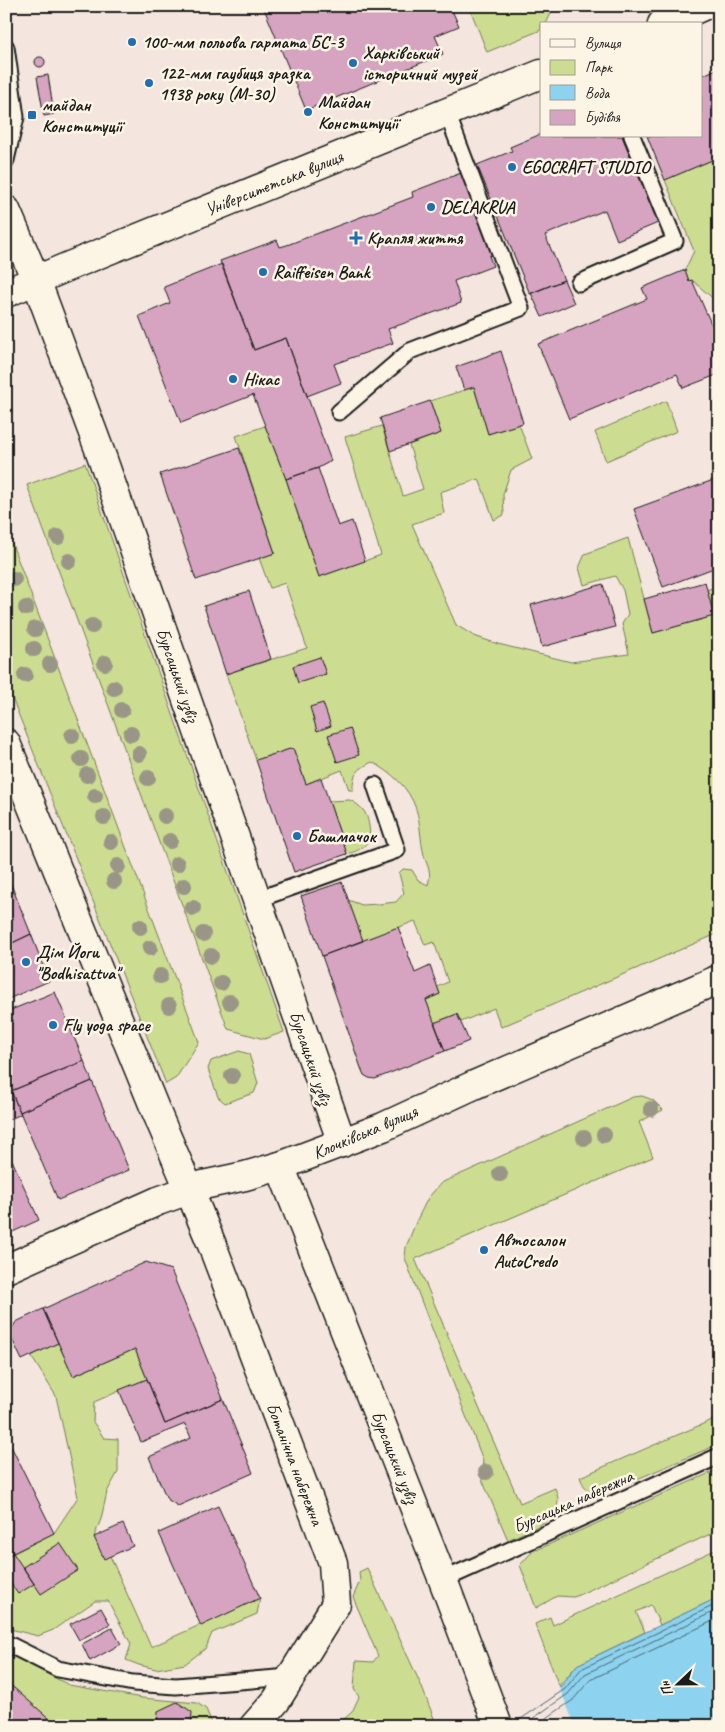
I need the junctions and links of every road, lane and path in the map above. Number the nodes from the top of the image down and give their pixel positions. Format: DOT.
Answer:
graph roads {
  1 [pos="703,6"];
  2 [pos="667,22"];
  3 [pos="6,47"];
  4 [pos="540,74"];
  5 [pos="447,113"];
  6 [pos="633,138"];
  7 [pos="6,160"];
  8 [pos="6,210"];
  9 [pos="36,280"];
  10 [pos="579,282"];
  11 [pos="6,293"];
  12 [pos="339,412"];
  13 [pos="6,743"];
  14 [pos="375,785"];
  15 [pos="256,900"];
  16 [pos="719,979"];
  17 [pos="342,1143"];
  18 [pos="280,1166"];
  19 [pos="189,1189"];
  20 [pos="6,1270"];
  21 [pos="719,1456"];
  22 [pos="443,1580"];
  23 [pos="6,1643"];
  24 [pos="290,1677"];
  25 [pos="254,1726"];
  26 [pos="498,1726"];
  1 -- 2 [label="street"];
  3 -- 7 [label="lane"];
  4 -- 5 [label="street, Університетська вулиця"];
  5 -- 9 [label="street, Університетська вулиця"];
  5 -- 12 [label="lane"];
  6 -- 10 [label="lane"];
  8 -- 9 [label="street, Бурсацький узвіз"];
  9 -- 11 [label="street, Університетська вулиця"];
  9 -- 15 [label="street, Бурсацький узвіз"];
  13 -- 19 [label="street"];
  14 -- 15 [label="lane"];
  15 -- 17 [label="street, Бурсацький узвіз"];
  16 -- 17 [label="street, Клочківська вулиця"];
  17 -- 18 [label="street, Клочківська вулиця"];
  18 -- 19 [label="street, Клочківська вулиця"];
  18 -- 22 [label="street, Бурсацький узвіз"];
  19 -- 20 [label="street, Клочківська вулиця"];
  19 -- 24 [label="street, Ботанічна набережна"];
  21 -- 22 [label="lane, Бурсацька набережна"];
  22 -- 26 [label="street, Бурсацький узвіз"];
  23 -- 24 [label="lane"];
  24 -- 25 [label="street, Ботанічна набережна"];
}
